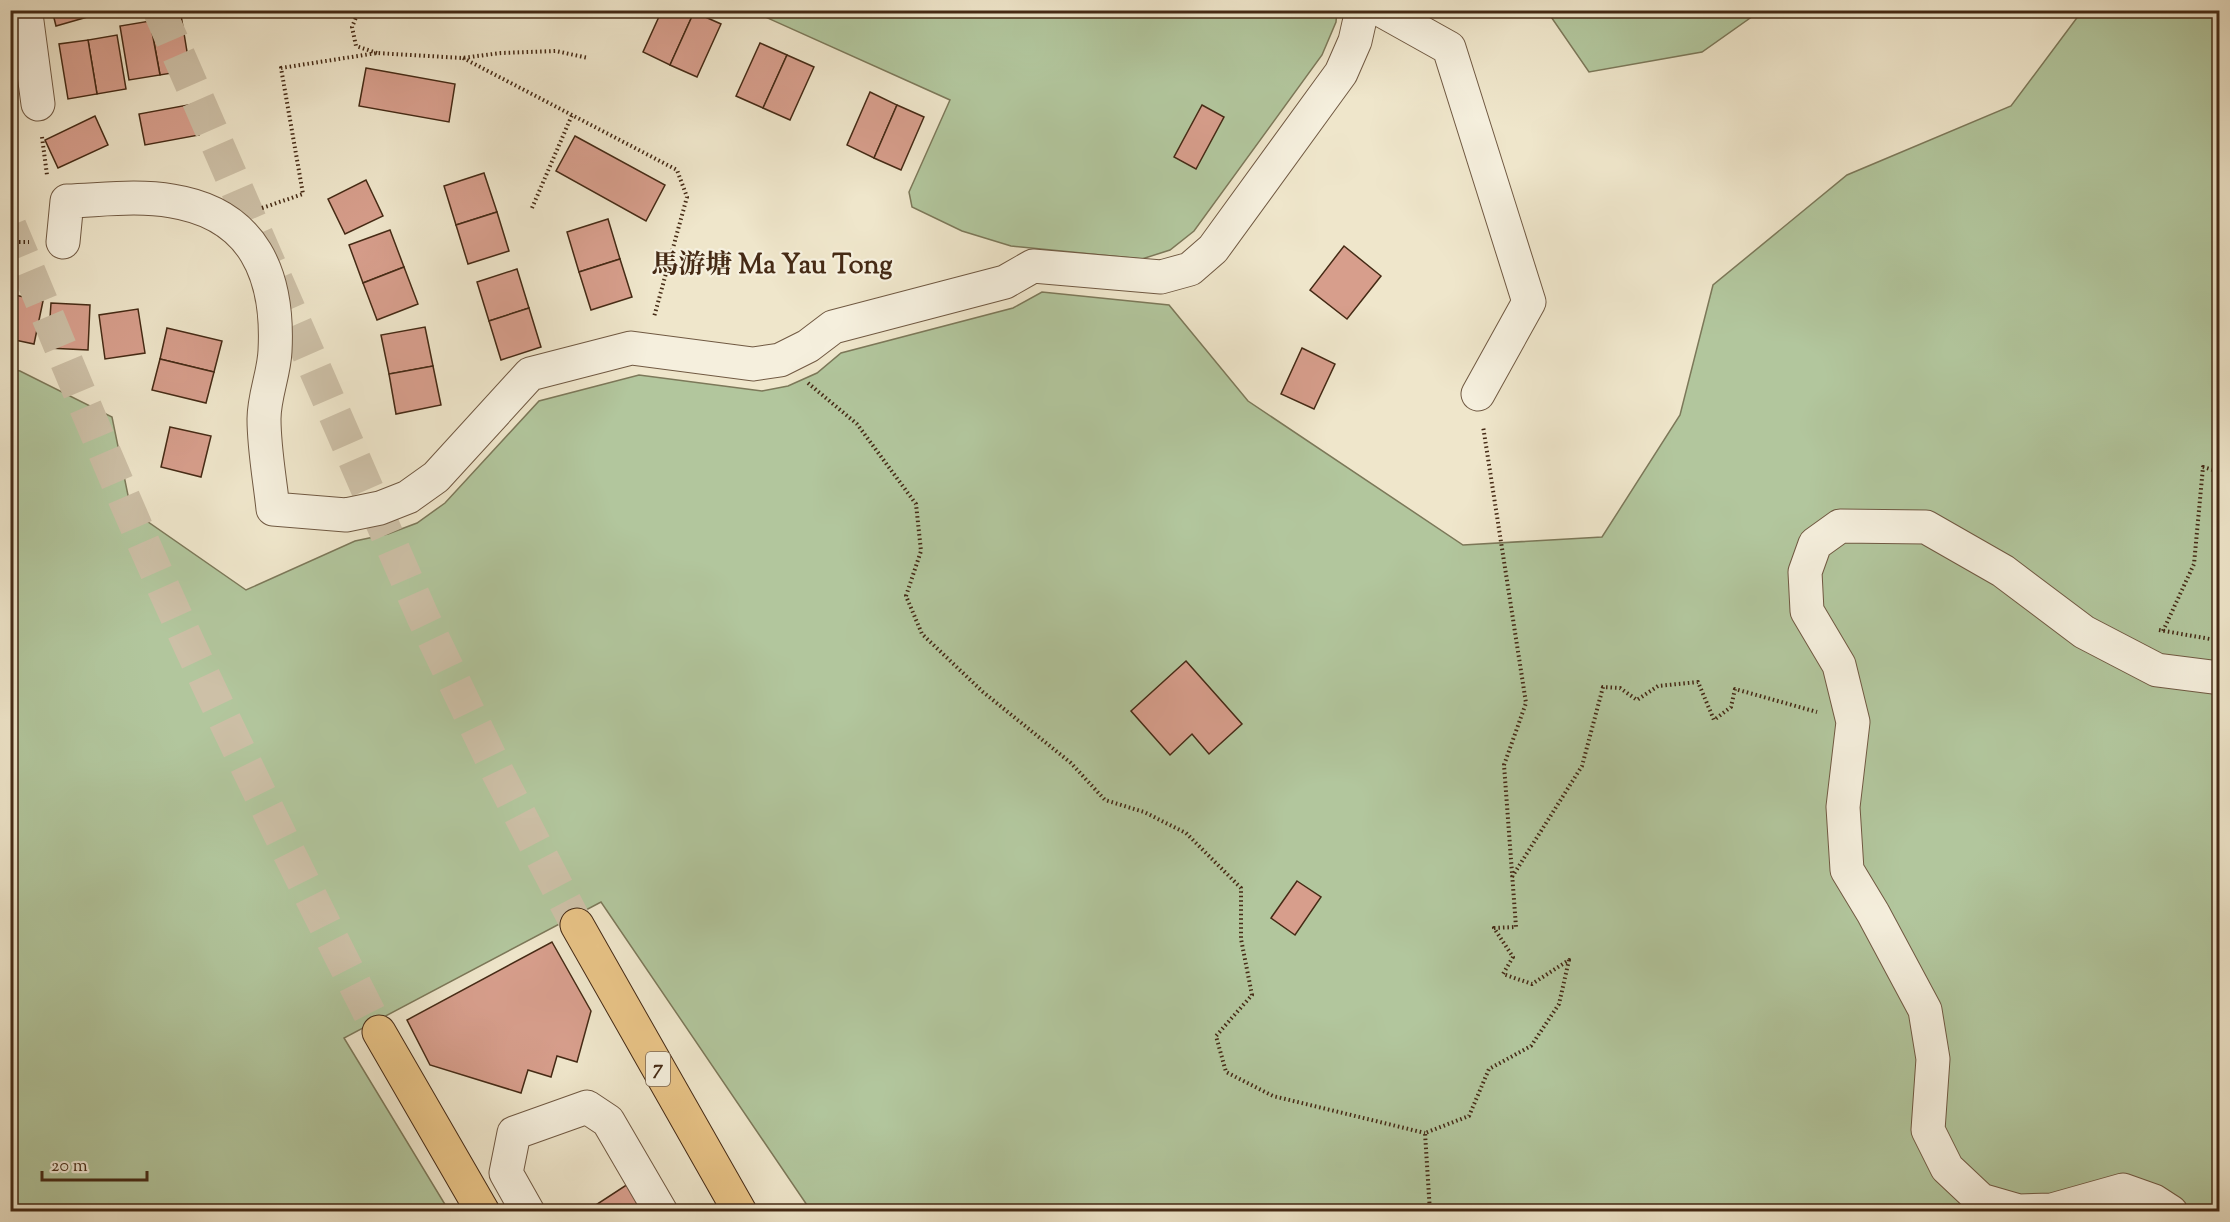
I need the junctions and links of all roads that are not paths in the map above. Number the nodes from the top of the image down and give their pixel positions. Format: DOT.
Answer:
graph roads {
  1 [pos="1362,10"];
  2 [pos="1381,10"];
  3 [pos="10,11"];
  4 [pos="38,104"];
  5 [pos="63,242"];
  6 [pos="1478,394"];
  7 [pos="2220,678"];
  8 [pos="577,925"];
  9 [pos="379,1032"];
  10 [pos="483,1212"];
  11 [pos="528,1212"];
  12 [pos="661,1212"];
  13 [pos="740,1212"];
  14 [pos="2171,1212"];
  1 -- 5 [label="street"];
  2 -- 6 [label="street"];
  3 -- 4 [label="street"];
  7 -- 14 [label="street"];
  8 -- 13 [label="highway, 7"];
  9 -- 10 [label="highway"];
  11 -- 12 [label="street"];
}
